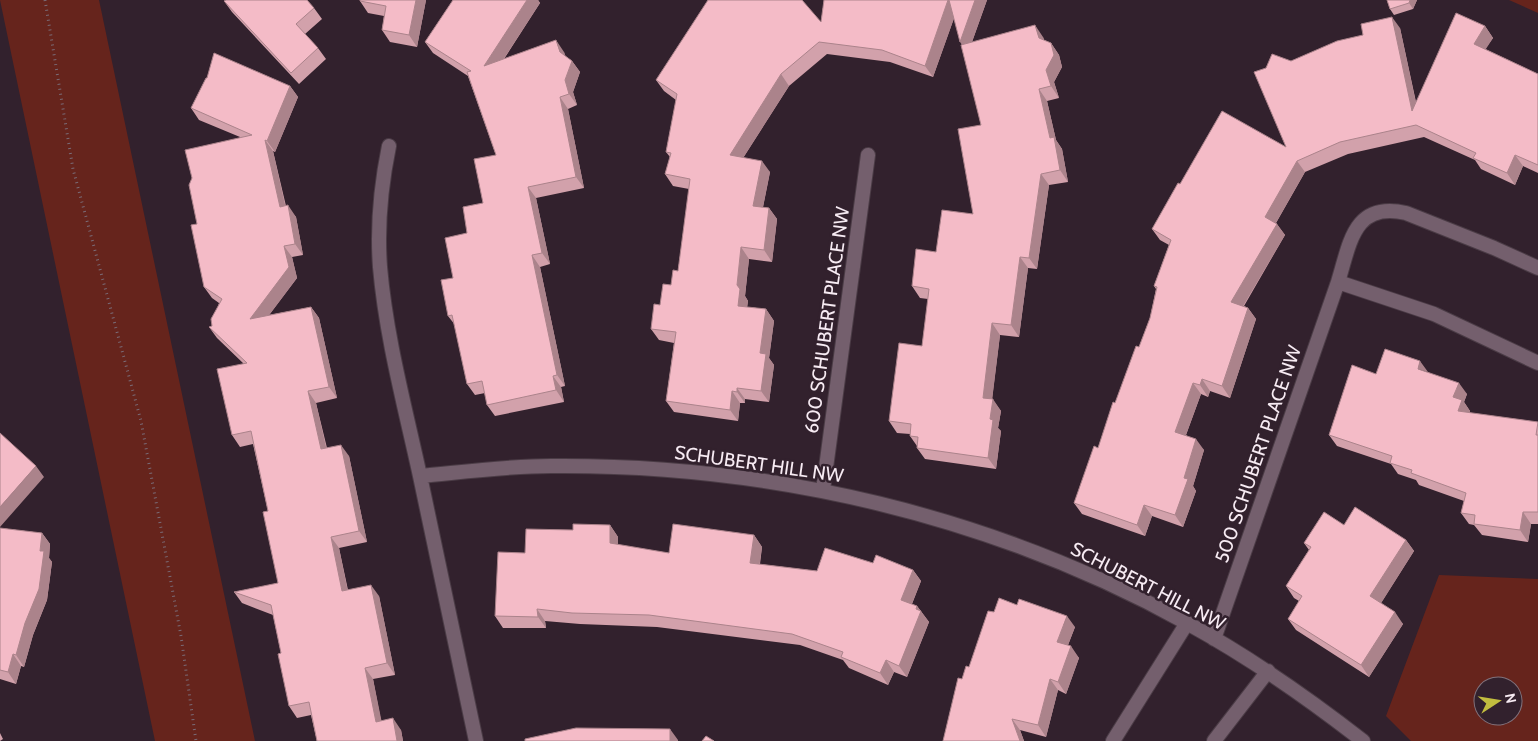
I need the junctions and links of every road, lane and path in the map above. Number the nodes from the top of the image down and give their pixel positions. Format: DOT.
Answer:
graph roads {
  1 [pos="45,0"];
  2 [pos="389,146"];
  3 [pos="868,155"];
  4 [pos="1538,268"];
  5 [pos="1338,282"];
  6 [pos="1538,363"];
  7 [pos="420,476"];
  8 [pos="823,490"];
  9 [pos="1187,623"];
  10 [pos="1214,639"];
  11 [pos="1268,671"];
  12 [pos="196,741"];
  13 [pos="476,741"];
  14 [pos="1113,741"];
  15 [pos="1214,741"];
  16 [pos="1363,741"];
  1 -- 12 [label="path"];
  2 -- 7 [label="street"];
  3 -- 8 [label="street, 600 SCHUBERT PLACE NW"];
  4 -- 5 [label="street, 500 SCHUBERT PLACE NW"];
  5 -- 6 [label="street"];
  5 -- 10 [label="street, 500 SCHUBERT PLACE NW"];
  7 -- 8 [label="street, SCHUBERT HILL NW"];
  7 -- 13 [label="street"];
  8 -- 9 [label="street, SCHUBERT HILL NW"];
  9 -- 10 [label="street, SCHUBERT HILL NW"];
  9 -- 14 [label="street"];
  10 -- 11 [label="street, SCHUBERT HILL NW"];
  11 -- 15 [label="street"];
  11 -- 16 [label="street, SCHUBERT HILL NW"];
}
